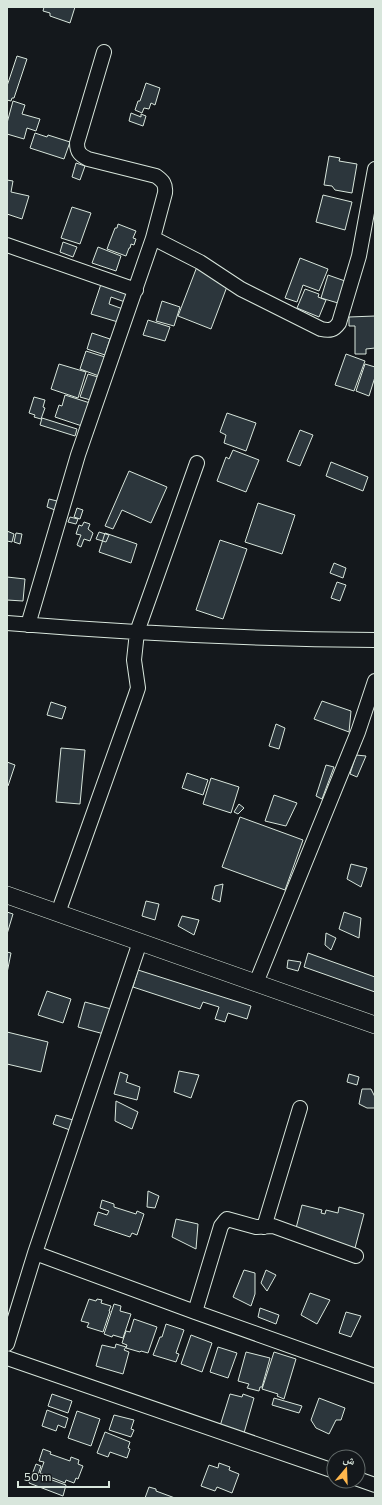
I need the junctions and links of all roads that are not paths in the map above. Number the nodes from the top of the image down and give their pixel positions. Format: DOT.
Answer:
graph roads {
  1 [pos="104,52"];
  2 [pos="375,169"];
  3 [pos="153,238"];
  4 [pos="7,245"];
  5 [pos="136,290"];
  6 [pos="197,463"];
  7 [pos="7,623"];
  8 [pos="28,625"];
  9 [pos="137,632"];
  10 [pos="375,640"];
  11 [pos="375,681"];
  12 [pos="7,895"];
  13 [pos="58,913"];
  14 [pos="140,942"];
  15 [pos="256,983"];
  16 [pos="375,1024"];
  17 [pos="300,1108"];
  18 [pos="264,1227"];
  19 [pos="35,1252"];
  20 [pos="356,1256"];
  21 [pos="195,1312"];
  22 [pos="7,1344"];
  23 [pos="7,1358"];
  24 [pos="375,1376"];
  25 [pos="326,1468"];
  1 -- 3 [label="street"];
  2 -- 3 [label="street"];
  3 -- 5 [label="street"];
  4 -- 5 [label="street"];
  5 -- 8 [label="street"];
  6 -- 9 [label="street"];
  7 -- 8 [label="street"];
  8 -- 9 [label="street"];
  9 -- 10 [label="street"];
  9 -- 13 [label="street"];
  11 -- 15 [label="street"];
  12 -- 13 [label="main road"];
  13 -- 14 [label="main road"];
  14 -- 15 [label="main road"];
  14 -- 19 [label="street"];
  15 -- 16 [label="main road"];
  17 -- 18 [label="street"];
  18 -- 20 [label="street"];
  18 -- 21 [label="street"];
  19 -- 21 [label="street"];
  19 -- 22 [label="street"];
  21 -- 24 [label="street"];
  23 -- 25 [label="street"];
}
